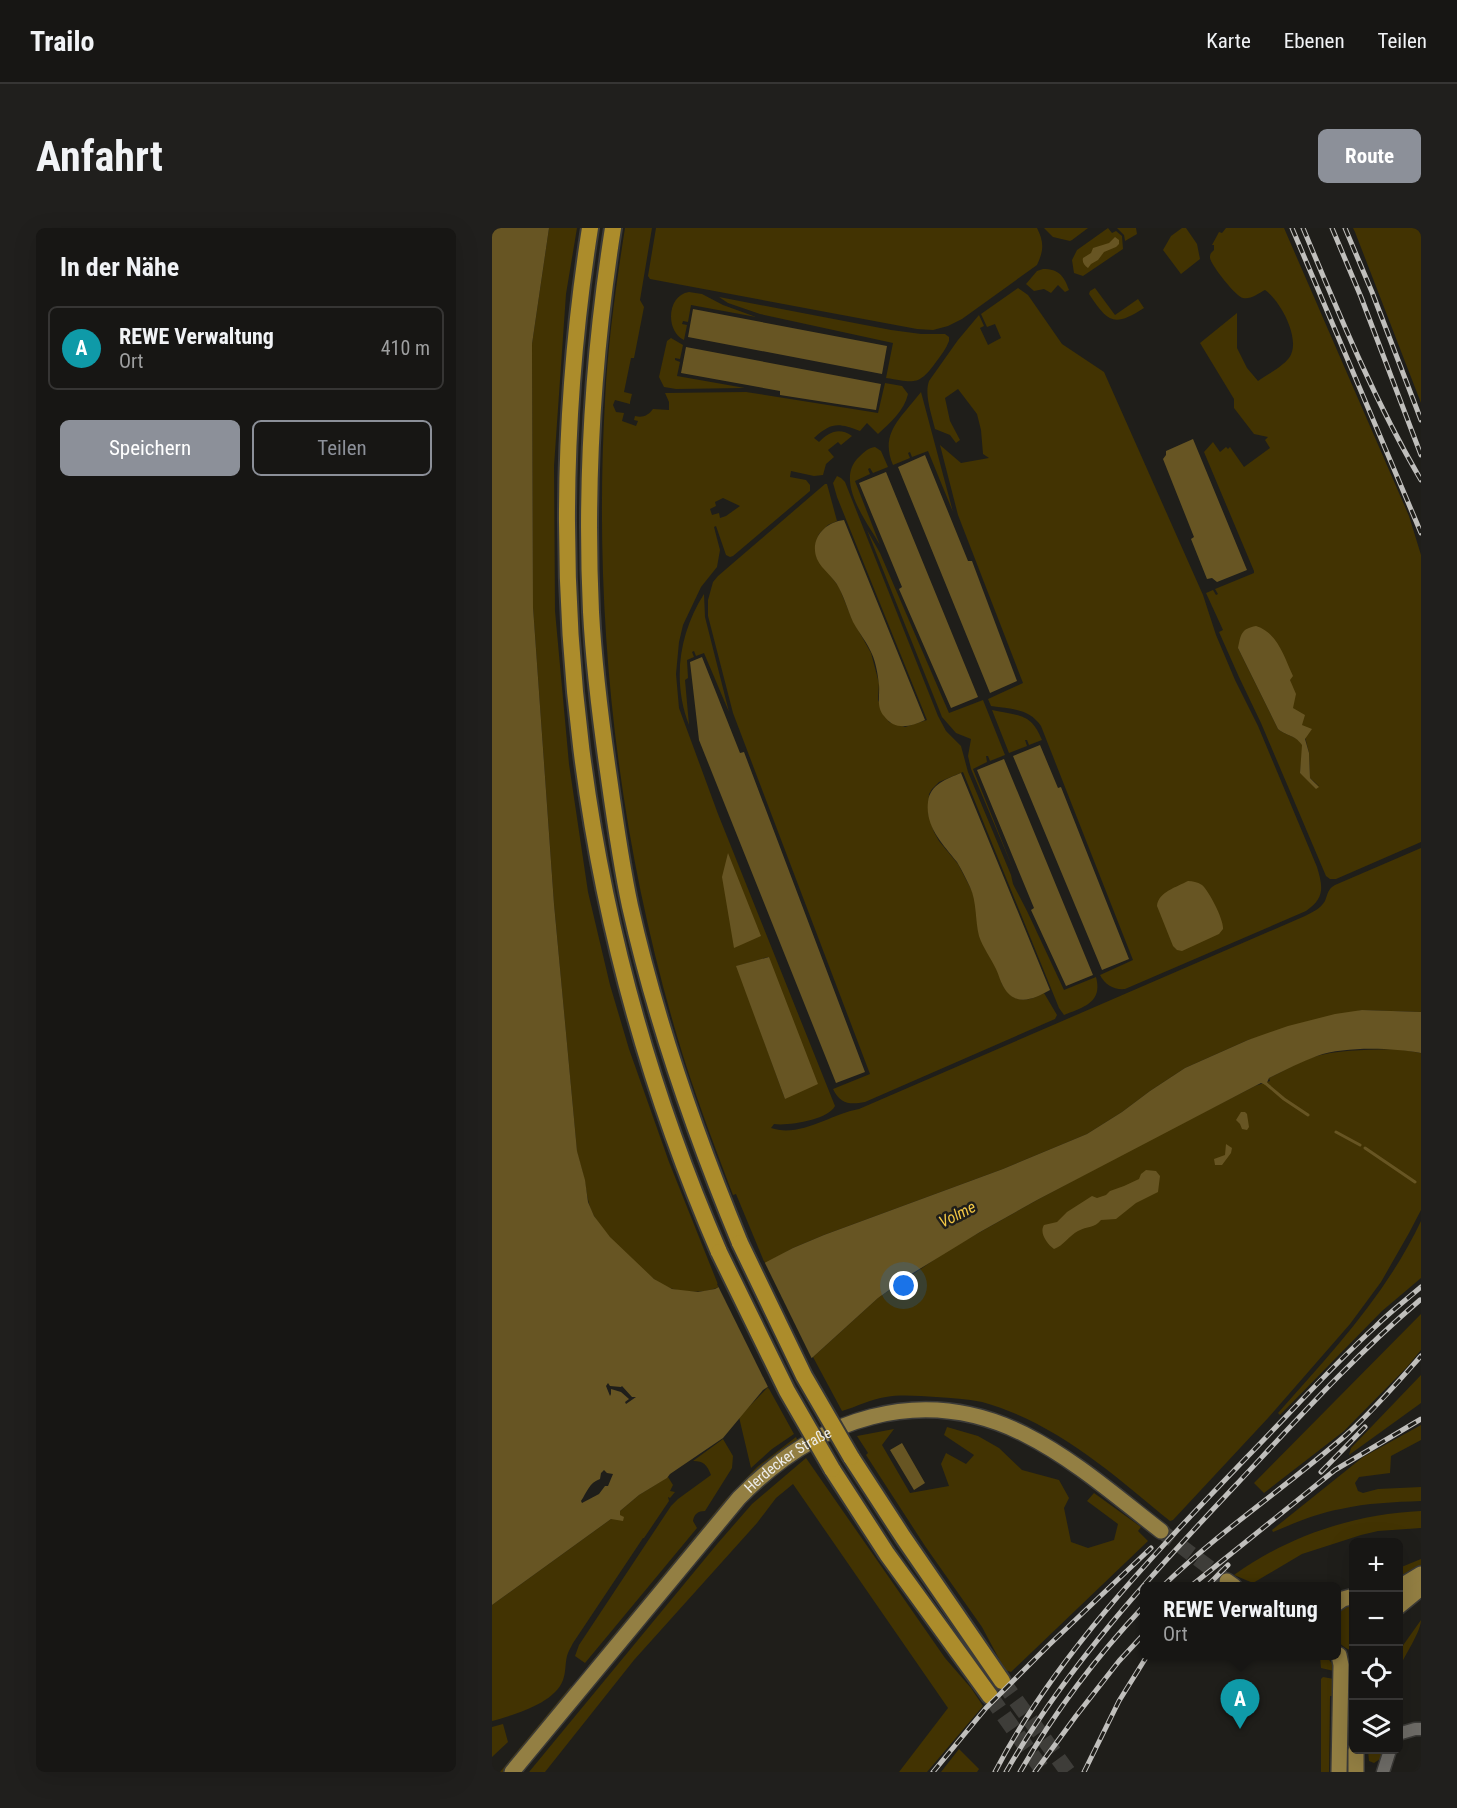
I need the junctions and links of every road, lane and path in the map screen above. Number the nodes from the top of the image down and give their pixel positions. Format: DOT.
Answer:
graph roads {
  1 [pos="590,228"];
  2 [pos="613,228"];
  3 [pos="1161,1531"];
  4 [pos="1421,1574"];
  5 [pos="1403,1585"];
  6 [pos="1421,1588"];
  7 [pos="1403,1603"];
  8 [pos="1343,1655"];
  9 [pos="1002,1682"];
  10 [pos="990,1696"];
  11 [pos="1421,1729"];
  12 [pos="1403,1733"];
  13 [pos="1356,1754"];
  14 [pos="1388,1754"];
  15 [pos="512,1772"];
  16 [pos="1339,1772"];
  17 [pos="1356,1772"];
  18 [pos="1383,1772"];
  1 -- 10 [label="highway, bridge"];
  2 -- 9 [label="highway, bridge"];
  3 -- 15 [label="main road, Herdecker Straße"];
  4 -- 5 [label="main road"];
  6 -- 7 [label="main road"];
  8 -- 16 [label="main road"];
  11 -- 12 [label="street"];
  13 -- 17 [label="main road"];
  14 -- 18 [label="street"];
}
